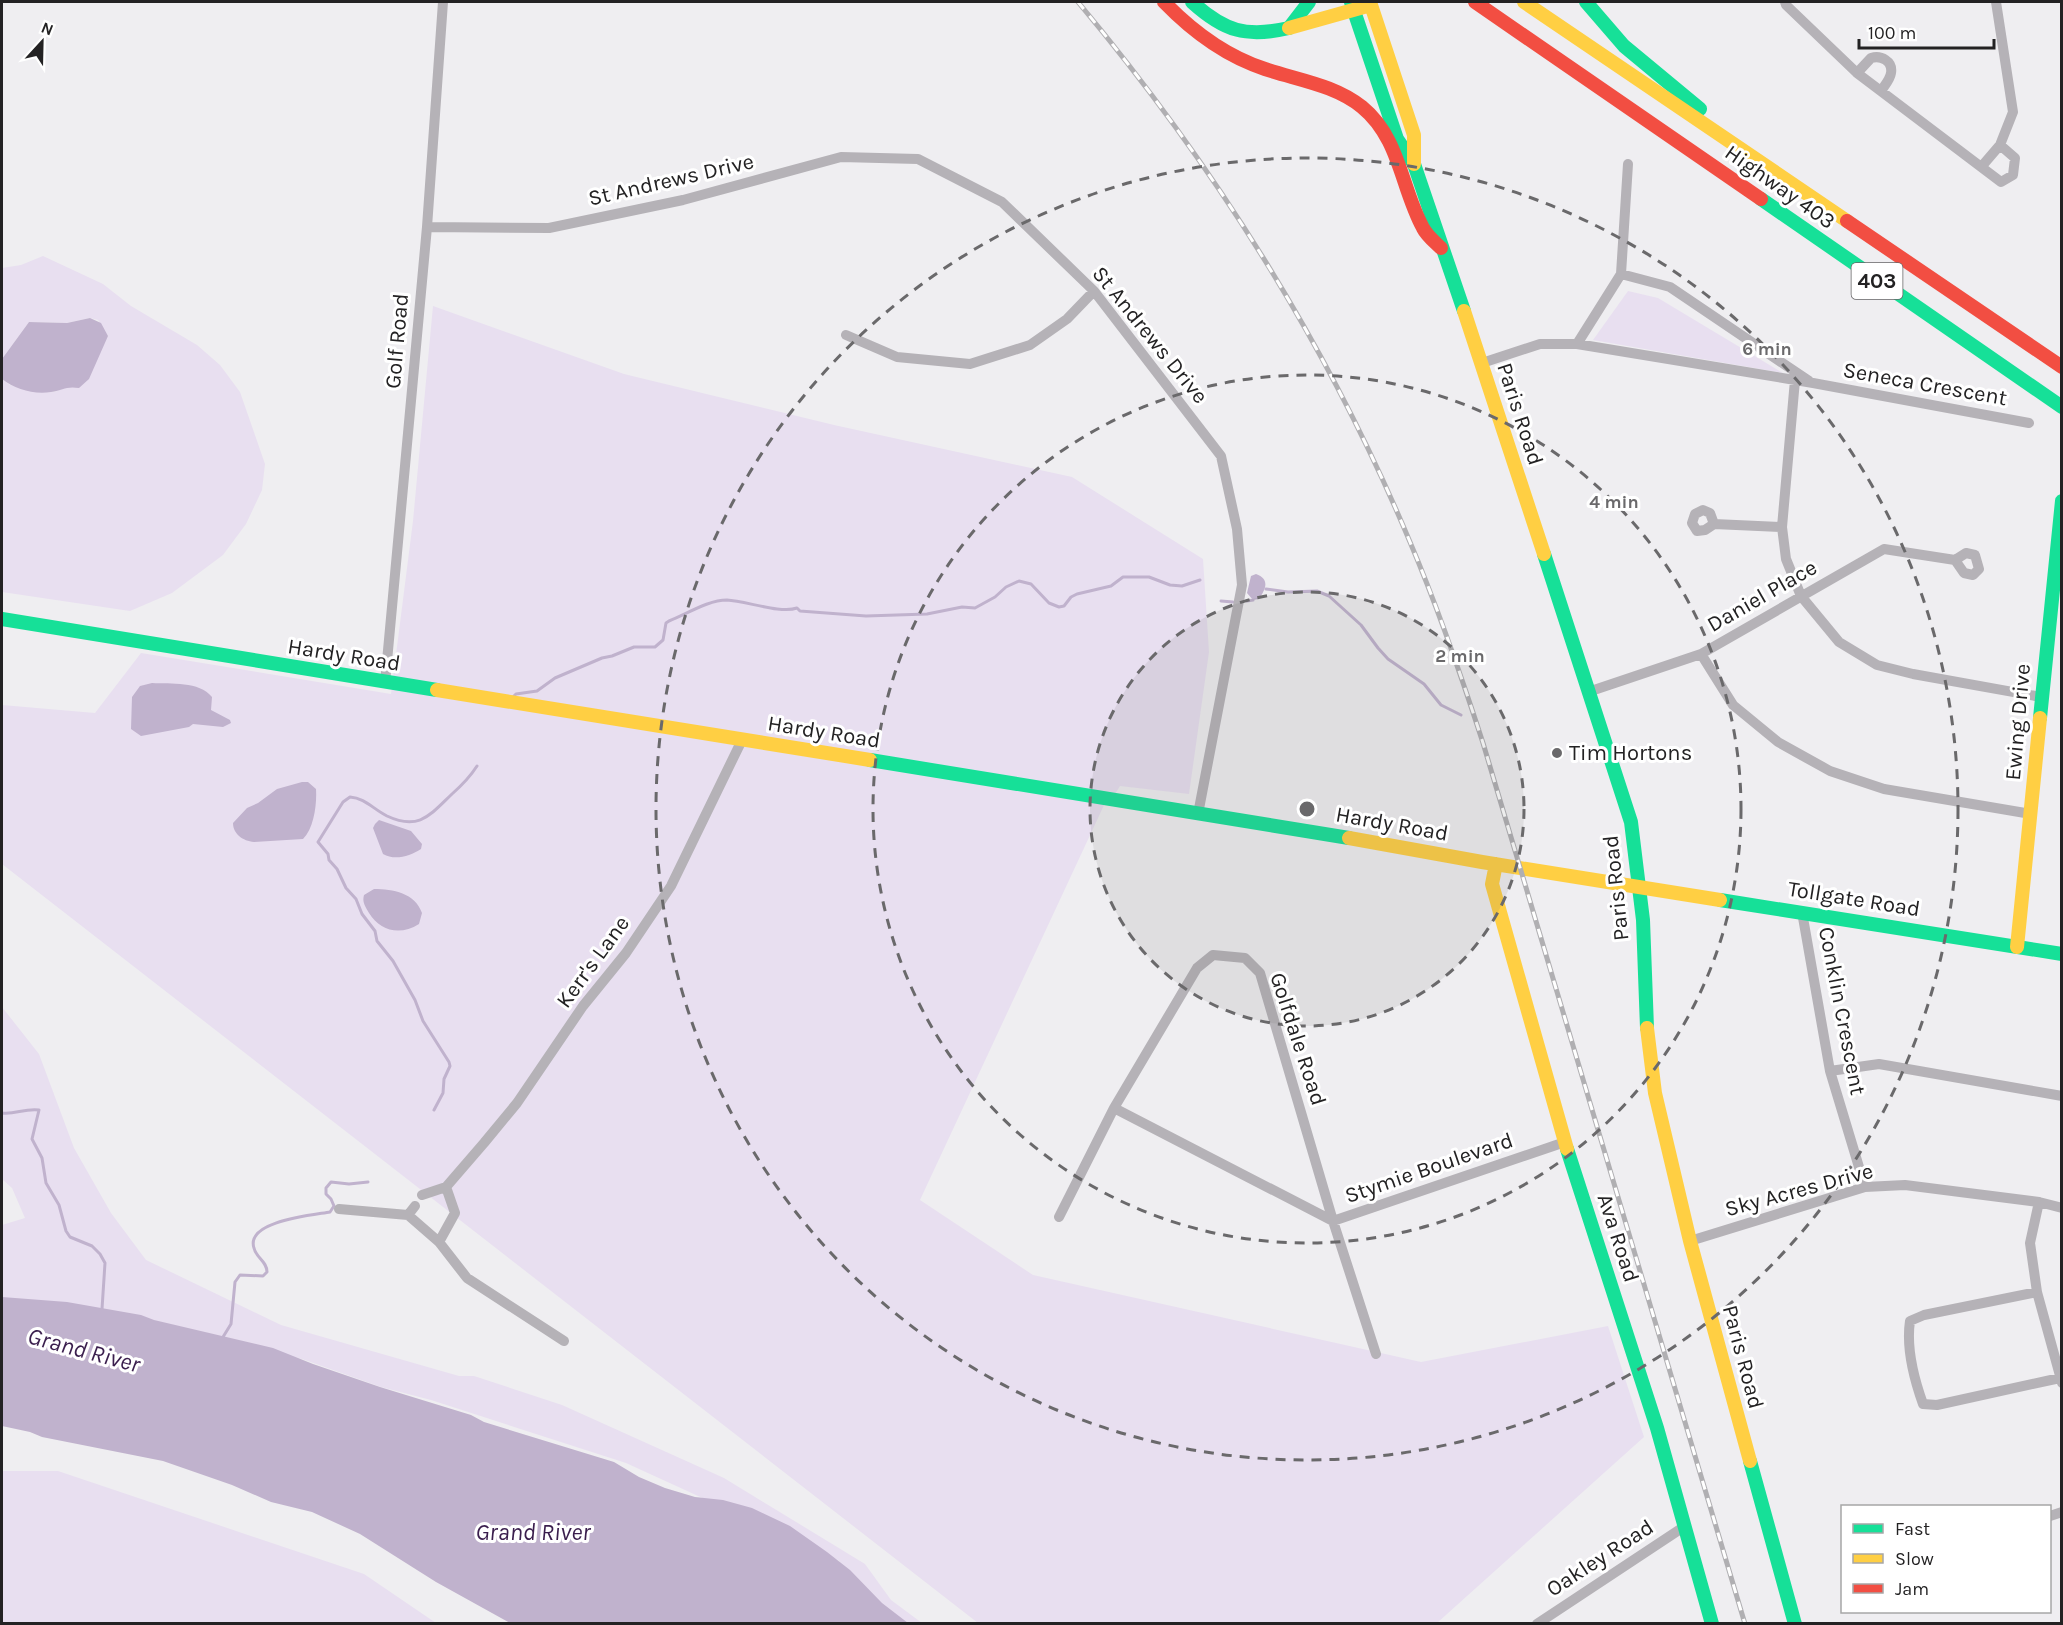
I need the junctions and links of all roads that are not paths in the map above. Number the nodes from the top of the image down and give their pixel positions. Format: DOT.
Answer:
graph roads {
  1 [pos="443,2"];
  2 [pos="1164,2"];
  3 [pos="1192,2"];
  4 [pos="1309,2"];
  5 [pos="1474,2"];
  6 [pos="1524,2"];
  7 [pos="1586,2"];
  8 [pos="1785,2"];
  9 [pos="1996,2"];
  10 [pos="1371,3"];
  11 [pos="1352,6"];
  12 [pos="1289,28"];
  13 [pos="1857,73"];
  14 [pos="1881,92"];
  15 [pos="2000,145"];
  16 [pos="1414,164"];
  17 [pos="1628,164"];
  18 [pos="1764,166"];
  19 [pos="1982,166"];
  20 [pos="427,227"];
  21 [pos="1441,248"];
  22 [pos="1621,274"];
  23 [pos="1095,291"];
  24 [pos="846,334"];
  25 [pos="1577,344"];
  26 [pos="1482,363"];
  27 [pos="2061,367"];
  28 [pos="1796,380"];
  29 [pos="1813,383"];
  30 [pos="2061,407"];
  31 [pos="2029,423"];
  32 [pos="2061,501"];
  33 [pos="1714,524"];
  34 [pos="1782,527"];
  35 [pos="1955,560"];
  36 [pos="1801,596"];
  37 [pos="2,619"];
  38 [pos="1701,654"];
  39 [pos="386,683"];
  40 [pos="1588,692"];
  41 [pos="2041,697"];
  42 [pos="742,741"];
  43 [pos="1198,814"];
  44 [pos="2031,814"];
  45 [pos="1496,864"];
  46 [pos="1639,886"];
  47 [pos="1802,912"];
  48 [pos="2017,947"];
  49 [pos="2061,954"];
  50 [pos="1830,1071"];
  51 [pos="2061,1096"];
  52 [pos="1114,1108"];
  53 [pos="1565,1142"];
  54 [pos="446,1187"];
  55 [pos="1865,1187"];
  56 [pos="422,1195"];
  57 [pos="2039,1203"];
  58 [pos="415,1206"];
  59 [pos="2061,1208"];
  60 [pos="339,1209"];
  61 [pos="408,1215"];
  62 [pos="1059,1217"];
  63 [pos="1333,1221"];
  64 [pos="1690,1241"];
  65 [pos="439,1242"];
  66 [pos="2037,1292"];
  67 [pos="564,1341"];
  68 [pos="1376,1354"];
  69 [pos="2061,1380"];
  70 [pos="1685,1526"];
  71 [pos="1537,1623"];
  72 [pos="1712,1623"];
  73 [pos="1795,1623"];
  1 -- 20 [label="street, Golf Road"];
  2 -- 21 [label="main road"];
  3 -- 12 [label="main road"];
  4 -- 12 [label="main road"];
  5 -- 30 [label="main road, Highway 403 / 403"];
  6 -- 18 [label="main road, Highway 403 / 403"];
  7 -- 18 [label="main road"];
  8 -- 13 [label="street"];
  9 -- 15 [label="street"];
  10 -- 11 [label="main road"];
  10 -- 16 [label="main road, Paris Road"];
  11 -- 12 [label="main road"];
  11 -- 16 [label="main road, Paris Road"];
  13 -- 14 [label="street"];
  13 -- 14 [label="street"];
  14 -- 19 [label="street"];
  15 -- 19 [label="street"];
  15 -- 19 [label="street"];
  16 -- 21 [label="main road, Paris Road"];
  17 -- 22 [label="street"];
  18 -- 27 [label="main road, Highway 403 / 403"];
  20 -- 23 [label="street, St Andrews Drive"];
  20 -- 39 [label="street, Golf Road"];
  21 -- 26 [label="main road, Paris Road"];
  22 -- 25 [label="street"];
  22 -- 29 [label="street, Seneca Crescent"];
  23 -- 24 [label="street"];
  23 -- 43 [label="street, St Andrews Drive"];
  25 -- 26 [label="street, Seneca Crescent"];
  25 -- 28 [label="street, Seneca Crescent"];
  26 -- 40 [label="main road, Paris Road"];
  28 -- 29 [label="street, Seneca Crescent"];
  28 -- 34 [label="street"];
  29 -- 31 [label="street, Seneca Crescent"];
  32 -- 41 [label="main road, Ewing Drive"];
  33 -- 34 [label="street"];
  34 -- 36 [label="street"];
  35 -- 36 [label="street, Daniel Place"];
  36 -- 38 [label="street, Daniel Place"];
  36 -- 41 [label="street"];
  37 -- 39 [label="main road, Hardy Road"];
  38 -- 40 [label="street, Daniel Place"];
  38 -- 44 [label="street"];
  39 -- 42 [label="main road, Hardy Road"];
  40 -- 46 [label="main road, Paris Road"];
  41 -- 44 [label="main road, Ewing Drive"];
  42 -- 43 [label="main road, Hardy Road"];
  42 -- 54 [label="street, Kerr's Lane"];
  43 -- 45 [label="main road, Hardy Road"];
  44 -- 48 [label="main road, Ewing Drive"];
  45 -- 46 [label="main road, Hardy Road"];
  45 -- 53 [label="main road, Ava Road"];
  46 -- 47 [label="main road, Tollgate Road"];
  46 -- 64 [label="main road, Paris Road"];
  47 -- 48 [label="main road, Tollgate Road"];
  47 -- 50 [label="street, Conklin Crescent"];
  48 -- 49 [label="main road, Tollgate Road"];
  50 -- 51 [label="street"];
  50 -- 55 [label="street, Conklin Crescent"];
  52 -- 62 [label="street, Golfdale Road"];
  52 -- 63 [label="street, Stymie Boulevard"];
  52 -- 63 [label="street, Golfdale Road"];
  53 -- 63 [label="street, Stymie Boulevard"];
  53 -- 70 [label="main road, Ava Road"];
  54 -- 56 [label="street"];
  54 -- 65 [label="street"];
  55 -- 57 [label="street, Sky Acres Drive"];
  55 -- 64 [label="street, Sky Acres Drive"];
  57 -- 59 [label="street, Sky Acres Drive"];
  57 -- 66 [label="street"];
  58 -- 61 [label="street"];
  60 -- 61 [label="street"];
  61 -- 65 [label="street"];
  63 -- 68 [label="street, Golfdale Road"];
  64 -- 73 [label="main road, Paris Road"];
  65 -- 67 [label="street"];
  66 -- 69 [label="street"];
  66 -- 69 [label="street"];
  70 -- 71 [label="street, Oakley Road"];
  70 -- 72 [label="main road, Ava Road"];
}
